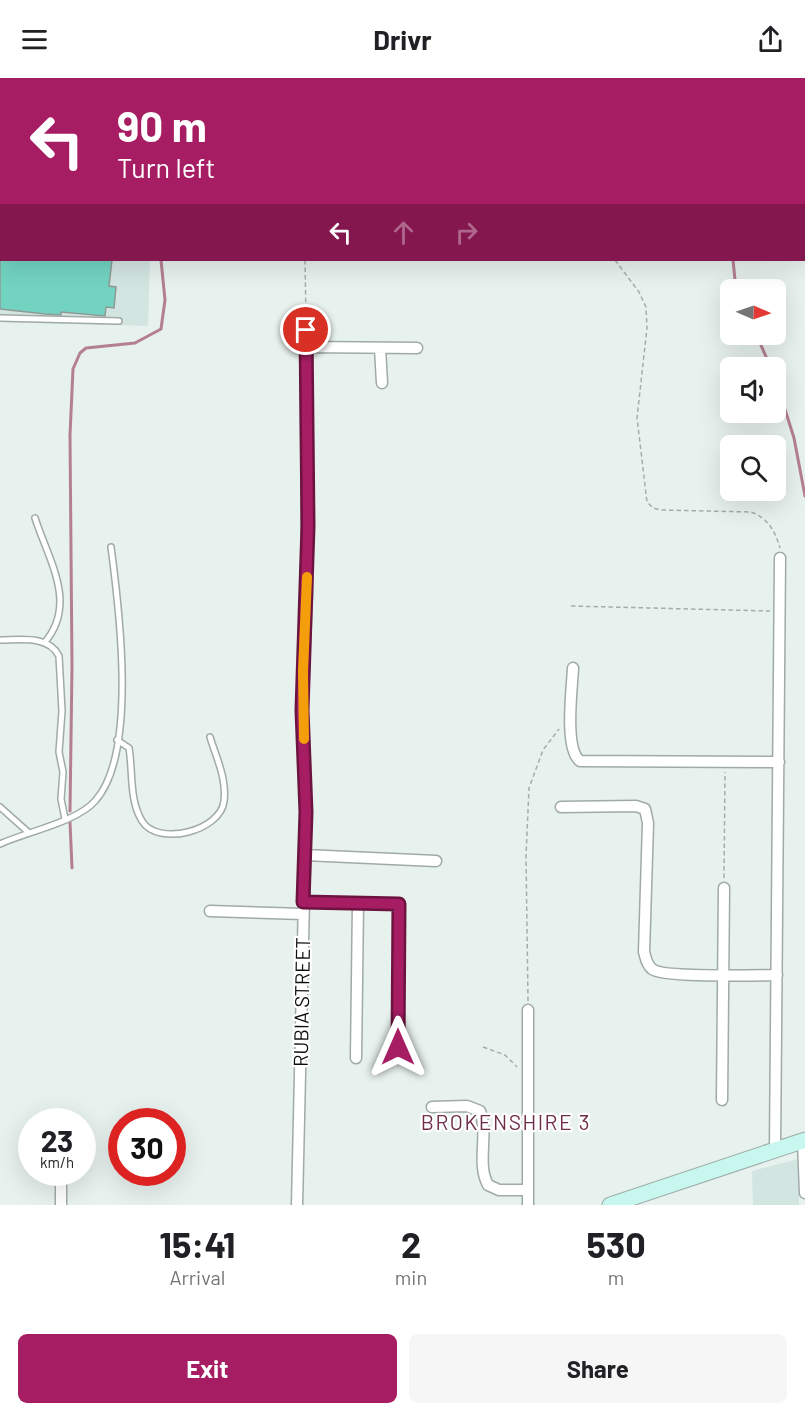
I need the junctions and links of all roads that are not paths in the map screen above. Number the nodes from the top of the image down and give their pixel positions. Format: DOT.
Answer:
graph roads {
  1 [pos="0,318"];
  2 [pos="119,321"];
  3 [pos="306,330"];
  4 [pos="306,347"];
  5 [pos="380,348"];
  6 [pos="417,348"];
  7 [pos="382,383"];
  8 [pos="35,518"];
  9 [pos="111,547"];
  10 [pos="780,558"];
  11 [pos="0,640"];
  12 [pos="45,642"];
  13 [pos="573,668"];
  14 [pos="210,737"];
  15 [pos="117,740"];
  16 [pos="779,762"];
  17 [pos="0,807"];
  18 [pos="561,807"];
  19 [pos="65,819"];
  20 [pos="28,832"];
  21 [pos="0,844"];
  22 [pos="305,855"];
  23 [pos="436,861"];
  24 [pos="724,888"];
  25 [pos="303,902"];
  26 [pos="358,903"];
  27 [pos="210,911"];
  28 [pos="303,914"];
  29 [pos="723,974"];
  30 [pos="777,975"];
  31 [pos="528,1010"];
  32 [pos="398,1047"];
  33 [pos="356,1058"];
  34 [pos="722,1100"];
  35 [pos="432,1107"];
  36 [pos="804,1141"];
  37 [pos="775,1150"];
  38 [pos="61,1186"];
  39 [pos="528,1190"];
  40 [pos="805,1193"];
  41 [pos="61,1205"];
  42 [pos="297,1205"];
  43 [pos="528,1205"];
  44 [pos="610,1205"];
  1 -- 2 [label="lane"];
  3 -- 4 [label="street, RUBIA STREET"];
  4 -- 5 [label="street"];
  4 -- 22 [label="street, RUBIA STREET"];
  5 -- 6 [label="street"];
  5 -- 7 [label="street"];
  8 -- 12 [label="lane"];
  9 -- 15 [label="lane"];
  10 -- 16 [label="street"];
  11 -- 12 [label="lane"];
  12 -- 19 [label="lane"];
  13 -- 16 [label="street"];
  14 -- 15 [label="lane"];
  15 -- 19 [label="lane"];
  16 -- 30 [label="street"];
  17 -- 20 [label="lane"];
  18 -- 29 [label="street"];
  19 -- 20 [label="lane"];
  20 -- 21 [label="lane"];
  22 -- 23 [label="street"];
  22 -- 25 [label="street, RUBIA STREET"];
  24 -- 29 [label="street"];
  25 -- 26 [label="street"];
  25 -- 28 [label="street, RUBIA STREET"];
  26 -- 32 [label="street"];
  26 -- 33 [label="street"];
  27 -- 28 [label="street"];
  28 -- 42 [label="street, RUBIA STREET"];
  29 -- 30 [label="street"];
  29 -- 34 [label="street"];
  30 -- 37 [label="street"];
  31 -- 39 [label="street"];
  35 -- 39 [label="street"];
  36 -- 37 [label="street"];
  36 -- 40 [label="street"];
  37 -- 44 [label="street"];
  38 -- 41 [label="street"];
  39 -- 43 [label="street"];
}
